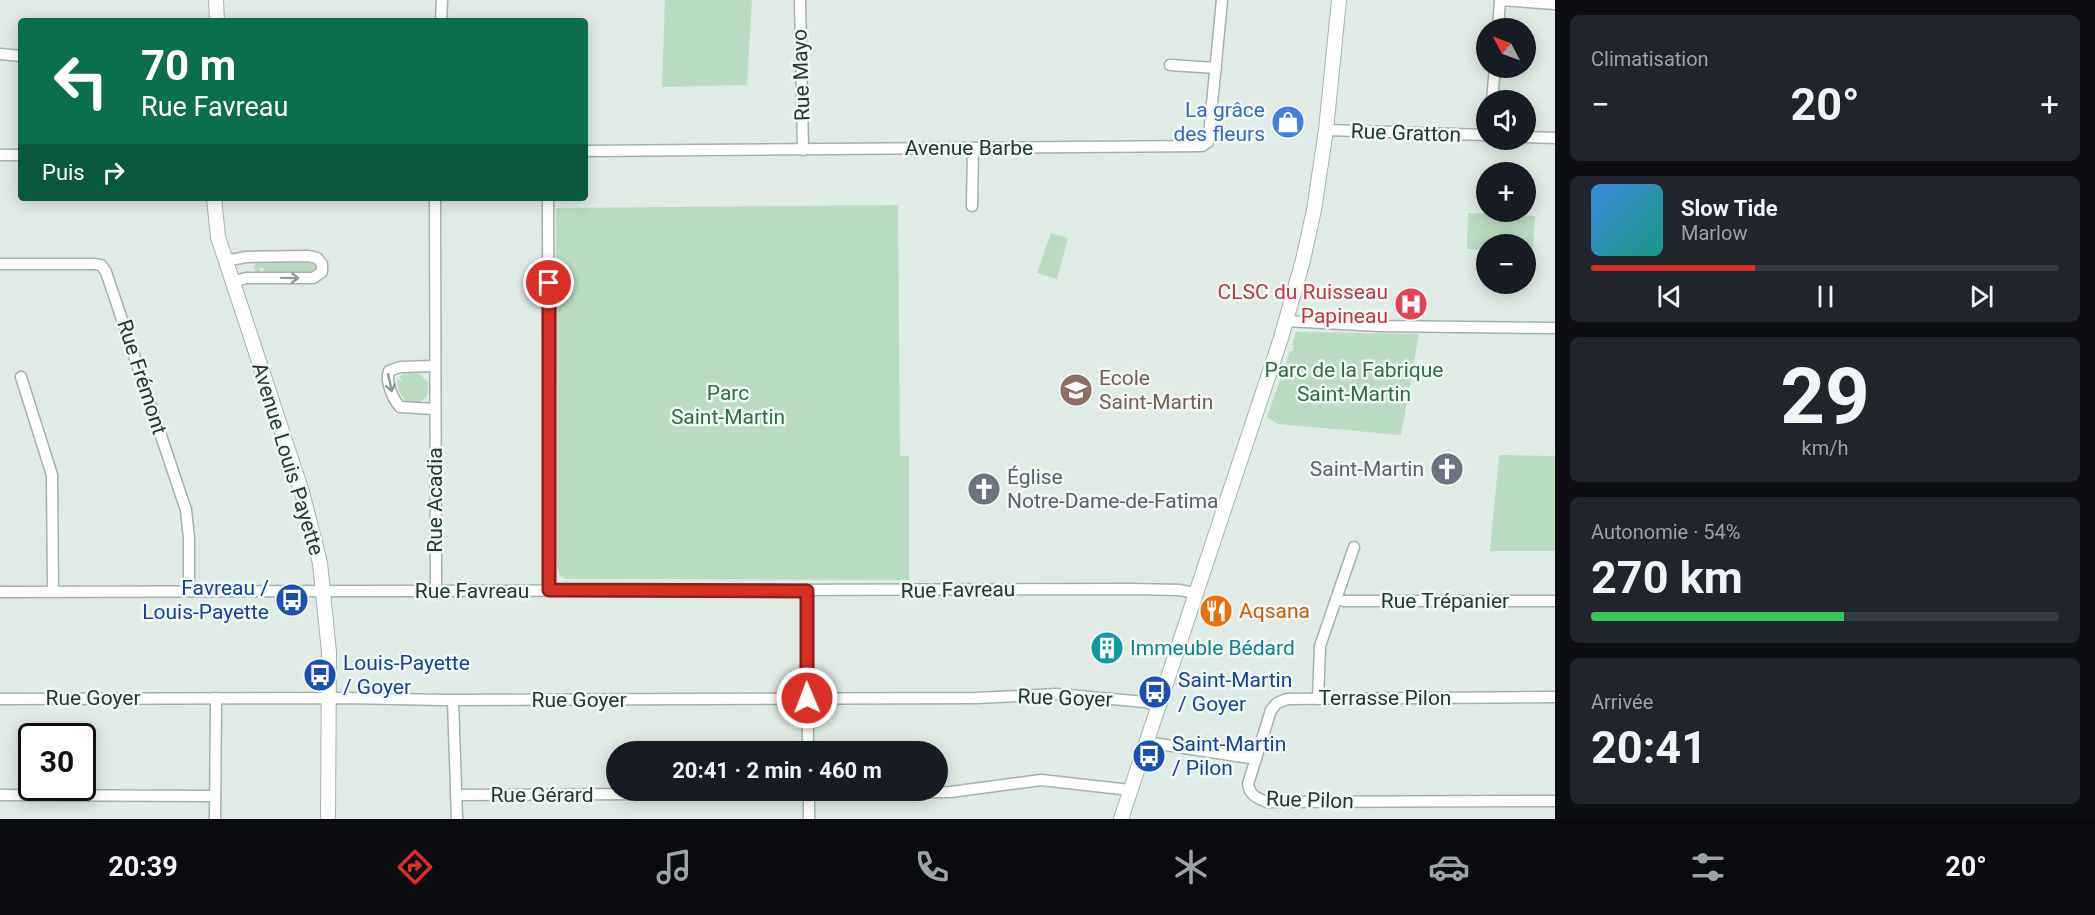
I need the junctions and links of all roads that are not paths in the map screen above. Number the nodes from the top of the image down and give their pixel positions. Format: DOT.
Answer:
graph roads {
  1 [pos="216,0"];
  2 [pos="442,0"];
  3 [pos="800,0"];
  4 [pos="1222,0"];
  5 [pos="1340,0"];
  6 [pos="1501,0"];
  7 [pos="1555,4"];
  8 [pos="217,18"];
  9 [pos="441,18"];
  10 [pos="1499,18"];
  11 [pos="0,54"];
  12 [pos="18,56"];
  13 [pos="1170,64"];
  14 [pos="1216,68"];
  15 [pos="1326,130"];
  16 [pos="1476,135"];
  17 [pos="1536,137"];
  18 [pos="1555,138"];
  19 [pos="973,148"];
  20 [pos="803,150"];
  21 [pos="588,151"];
  22 [pos="0,155"];
  23 [pos="18,155"];
  24 [pos="214,201"];
  25 [pos="435,201"];
  26 [pos="548,201"];
  27 [pos="972,206"];
  28 [pos="225,261"];
  29 [pos="0,264"];
  30 [pos="232,282"];
  31 [pos="1286,321"];
  32 [pos="1555,328"];
  33 [pos="434,366"];
  34 [pos="21,377"];
  35 [pos="435,409"];
  36 [pos="1354,547"];
  37 [pos="549,590"];
  38 [pos="53,591"];
  39 [pos="189,591"];
  40 [pos="324,591"];
  41 [pos="436,591"];
  42 [pos="807,591"];
  43 [pos="0,592"];
  44 [pos="1195,593"];
  45 [pos="1336,599"];
  46 [pos="1555,602"];
  47 [pos="216,698"];
  48 [pos="807,698"];
  49 [pos="1555,698"];
  50 [pos="0,699"];
  51 [pos="328,699"];
  52 [pos="1318,699"];
  53 [pos="453,700"];
  54 [pos="1158,706"];
  55 [pos="808,741"];
  56 [pos="1146,742"];
  57 [pos="1256,759"];
  58 [pos="1130,790"];
  59 [pos="948,792"];
  60 [pos="606,794"];
  61 [pos="0,795"];
  62 [pos="457,795"];
  63 [pos="214,796"];
  64 [pos="809,801"];
  65 [pos="1555,801"];
  66 [pos="215,819"];
  67 [pos="328,819"];
  68 [pos="457,819"];
  69 [pos="809,819"];
  70 [pos="1120,819"];
  1 -- 8 [label="main road"];
  2 -- 9 [label="street"];
  3 -- 20 [label="street, Rue Mayo"];
  4 -- 14 [label="street, Avenue Barbe"];
  5 -- 15 [label="main road"];
  6 -- 7 [label="street"];
  6 -- 10 [label="street"];
  11 -- 12 [label="street"];
  13 -- 14 [label="street"];
  14 -- 19 [label="street, Avenue Barbe"];
  15 -- 16 [label="street, Rue Gratton"];
  15 -- 31 [label="main road"];
  17 -- 18 [label="street"];
  19 -- 20 [label="street, Avenue Barbe"];
  19 -- 27 [label="street"];
  20 -- 21 [label="street, Avenue Barbe"];
  22 -- 23 [label="street"];
  24 -- 28 [label="main road, Avenue Louis Payette"];
  25 -- 33 [label="street, Rue Acadia"];
  26 -- 37 [label="street"];
  28 -- 30 [label="main road, Avenue Louis Payette"];
  30 -- 28 [label="street, one-way"];
  29 -- 39 [label="street, Rue Frémont"];
  30 -- 40 [label="main road, Avenue Louis Payette"];
  31 -- 32 [label="street"];
  31 -- 44 [label="main road"];
  33 -- 35 [label="street, Rue Acadia"];
  33 -- 35 [label="street, one-way"];
  34 -- 38 [label="street"];
  35 -- 41 [label="street, Rue Acadia"];
  36 -- 45 [label="street"];
  37 -- 41 [label="street, Rue Favreau"];
  37 -- 42 [label="street, Rue Favreau"];
  38 -- 39 [label="street, Rue Favreau"];
  38 -- 43 [label="street, Rue Favreau"];
  39 -- 40 [label="street, Rue Favreau"];
  40 -- 41 [label="street, Rue Favreau"];
  40 -- 51 [label="main road, Avenue Louis Payette"];
  42 -- 44 [label="street, Rue Favreau"];
  42 -- 48 [label="street"];
  44 -- 54 [label="main road"];
  45 -- 46 [label="street, Rue Trépanier"];
  45 -- 52 [label="street"];
  47 -- 50 [label="street, Rue Goyer"];
  47 -- 51 [label="street, Rue Goyer"];
  47 -- 63 [label="street"];
  48 -- 53 [label="street, Rue Goyer"];
  48 -- 54 [label="street, Rue Goyer"];
  48 -- 55 [label="street"];
  49 -- 52 [label="street, Terrasse Pilon"];
  51 -- 53 [label="street, Rue Goyer"];
  51 -- 67 [label="main road, Avenue Louis Payette"];
  52 -- 57 [label="street, Terrasse Pilon"];
  53 -- 62 [label="street"];
  54 -- 56 [label="main road"];
  56 -- 57 [label="street, Rue Pilon"];
  56 -- 58 [label="main road"];
  57 -- 65 [label="street, Rue Pilon"];
  58 -- 59 [label="street, Rue Gérard"];
  58 -- 70 [label="main road"];
  60 -- 62 [label="street, Rue Gérard"];
  61 -- 63 [label="street"];
  62 -- 68 [label="street"];
  63 -- 66 [label="street"];
  64 -- 69 [label="street"];
}
